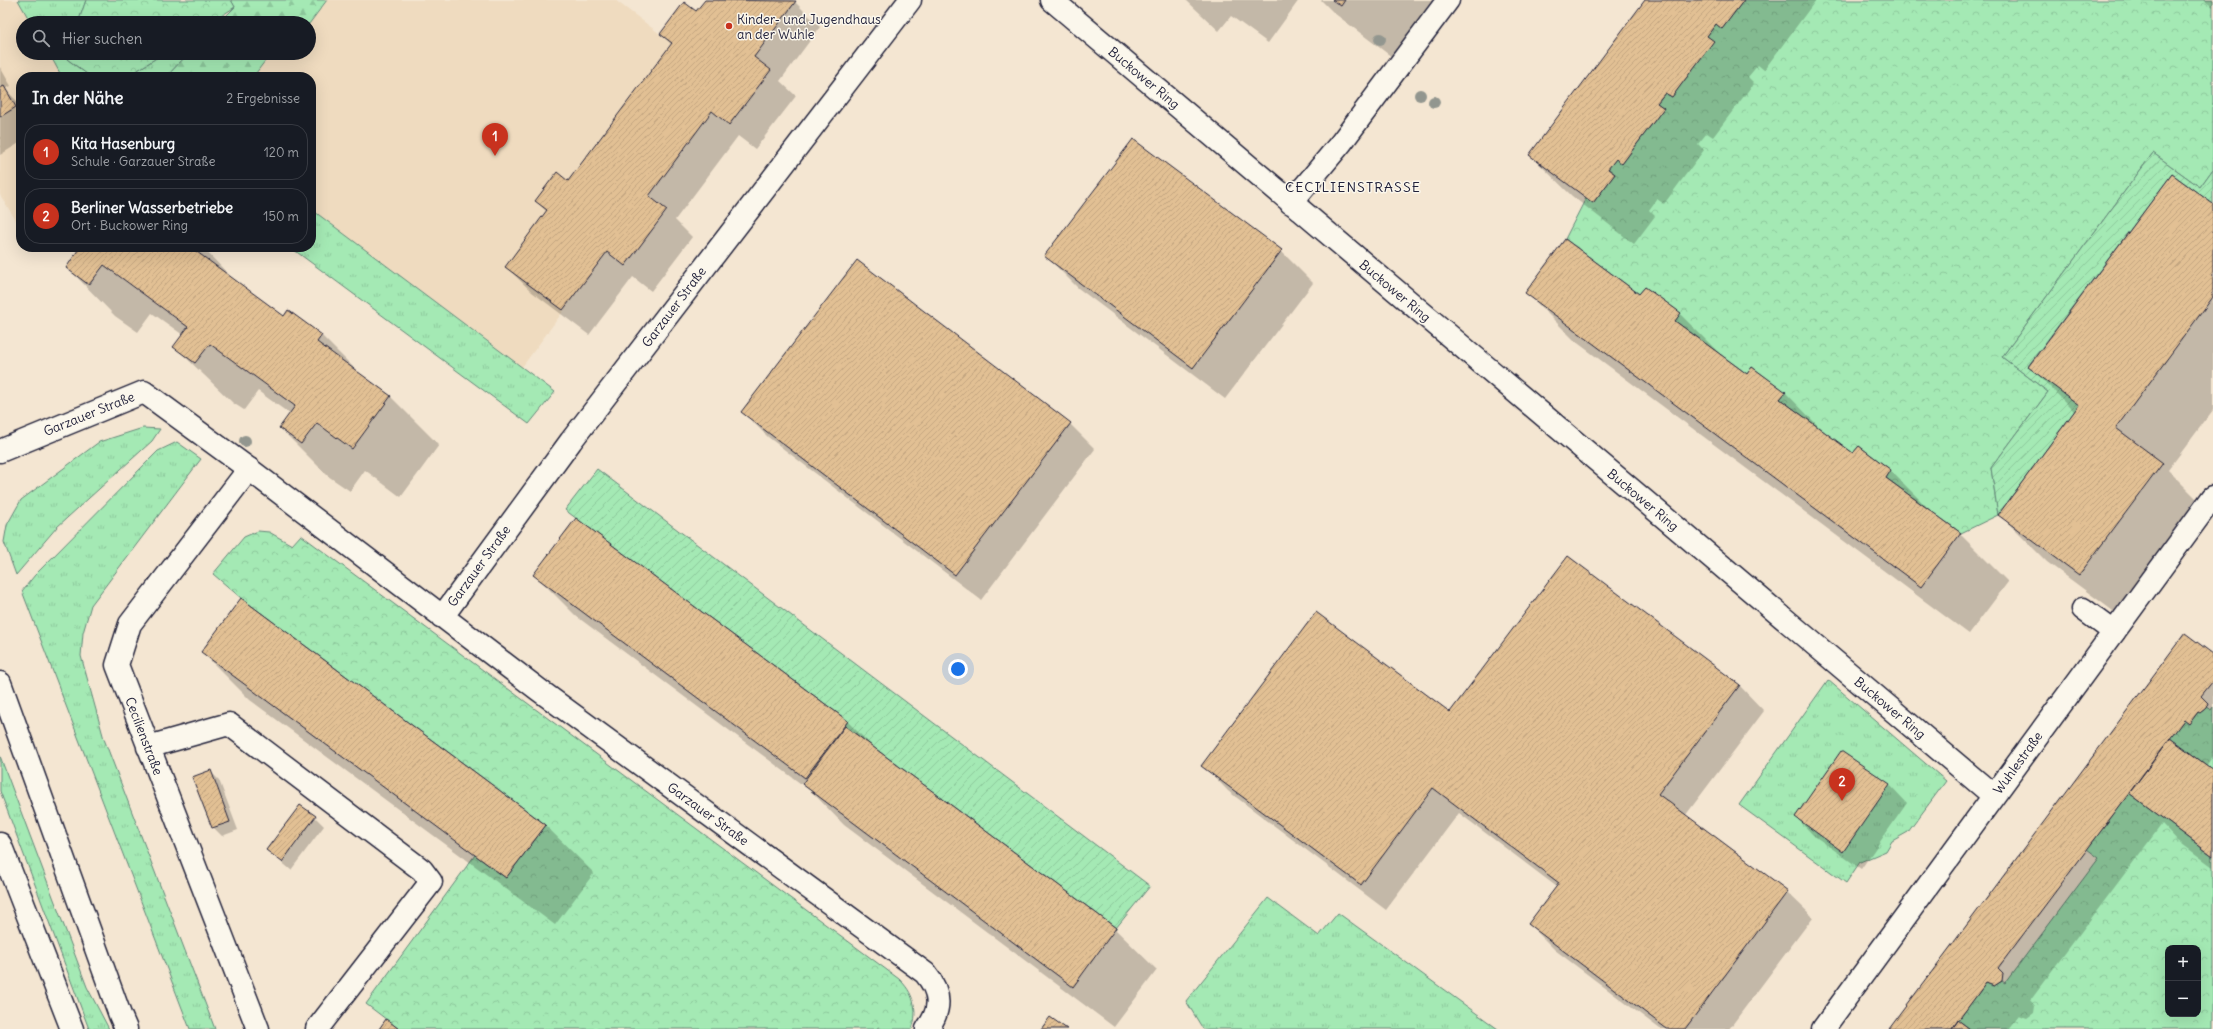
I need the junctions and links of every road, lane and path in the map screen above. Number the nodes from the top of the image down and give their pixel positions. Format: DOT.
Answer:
graph roads {
  1 [pos="910,0"];
  2 [pos="1052,0"];
  3 [pos="1448,0"];
  4 [pos="1291,203"];
  5 [pos="0,451"];
  6 [pos="250,469"];
  7 [pos="2213,497"];
  8 [pos="2083,609"];
  9 [pos="442,616"];
  10 [pos="2114,632"];
  11 [pos="0,683"];
  12 [pos="148,747"];
  13 [pos="1994,796"];
  14 [pos="0,844"];
  15 [pos="72,1029"];
  16 [pos="126,1029"];
  17 [pos="258,1029"];
  18 [pos="318,1029"];
  19 [pos="927,1029"];
  20 [pos="1823,1029"];
  1 -- 9 [label="street, Garzauer Straße"];
  2 -- 4 [label="street, Buckower Ring"];
  3 -- 4 [label="street"];
  4 -- 13 [label="street, Buckower Ring"];
  5 -- 6 [label="street, Garzauer Straße"];
  6 -- 9 [label="street, Garzauer Straße"];
  6 -- 12 [label="street, Cecilienstraße"];
  7 -- 10 [label="street, Wuhlestraße"];
  8 -- 10 [label="street"];
  9 -- 19 [label="street, Garzauer Straße"];
  10 -- 13 [label="street, Wuhlestraße"];
  11 -- 16 [label="street"];
  12 -- 17 [label="street, Cecilienstraße"];
  12 -- 18 [label="street"];
  13 -- 20 [label="street, Wuhlestraße"];
  14 -- 15 [label="street"];
}
